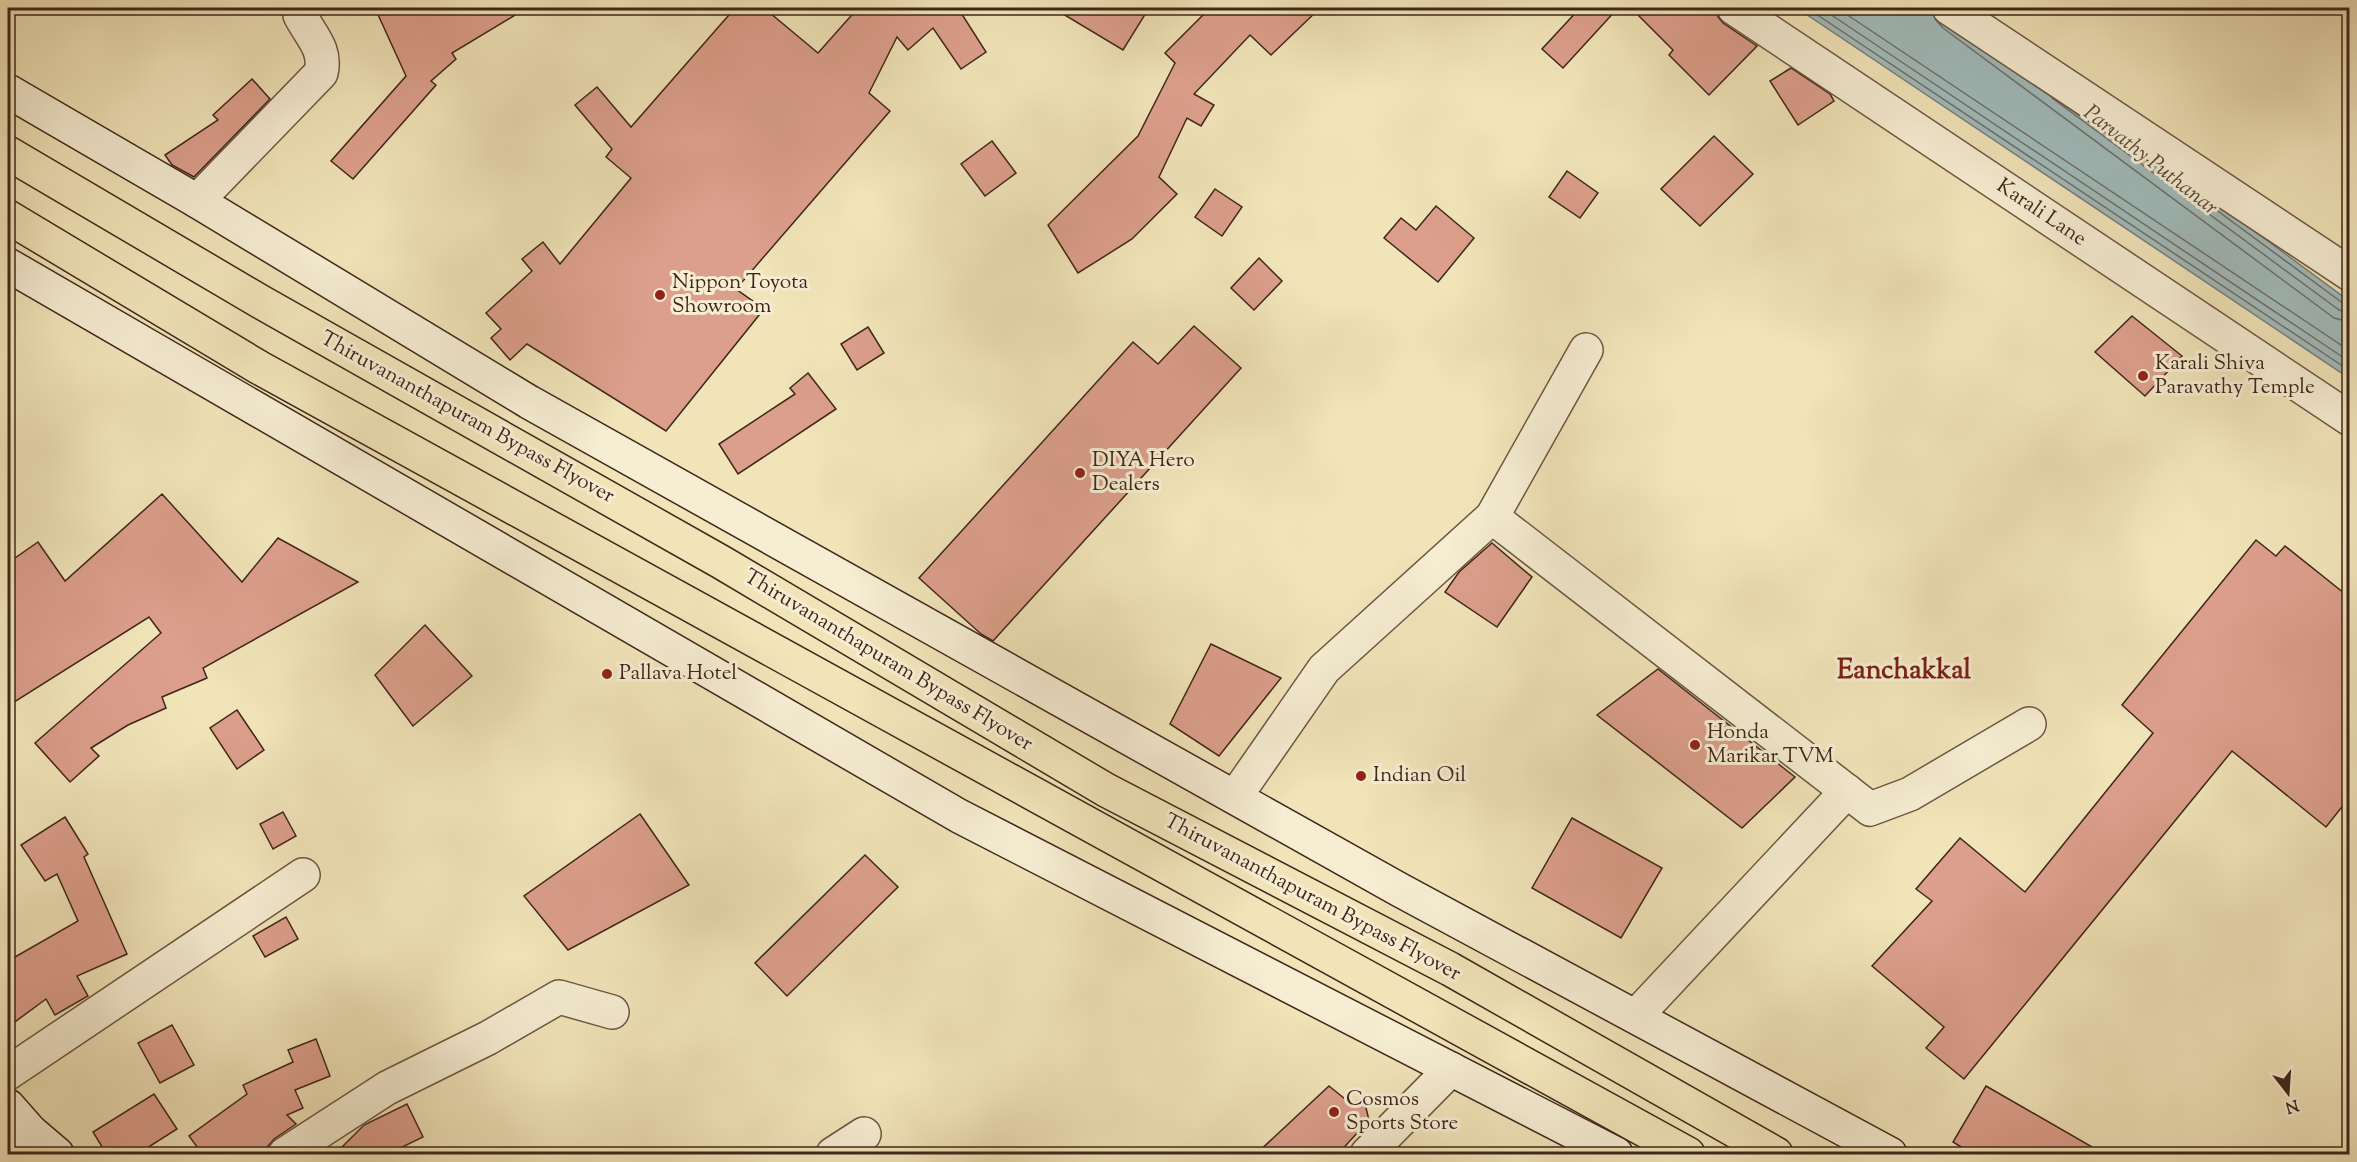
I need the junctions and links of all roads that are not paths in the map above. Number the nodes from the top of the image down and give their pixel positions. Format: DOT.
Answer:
graph roads {
  1 [pos="301,8"];
  2 [pos="1734,8"];
  3 [pos="1949,8"];
  4 [pos="8,91"];
  5 [pos="8,153"];
  6 [pos="197,201"];
  7 [pos="8,217"];
  8 [pos="8,265"];
  9 [pos="2349,274"];
  10 [pos="1586,350"];
  11 [pos="2349,419"];
  12 [pos="1492,517"];
  13 [pos="2029,724"];
  14 [pos="1847,791"];
  15 [pos="1234,797"];
  16 [pos="303,875"];
  17 [pos="612,1012"];
  18 [pos="1636,1016"];
  19 [pos="1451,1069"];
  20 [pos="8,1073"];
  21 [pos="8,1106"];
  22 [pos="864,1134"];
  23 [pos="19,1141"];
  24 [pos="57,1155"];
  25 [pos="285,1155"];
  26 [pos="833,1155"];
  27 [pos="1367,1155"];
  28 [pos="1616,1155"];
  29 [pos="1688,1155"];
  30 [pos="1776,1155"];
  31 [pos="1890,1155"];
  1 -- 6 [label="street"];
  2 -- 11 [label="street, Karali Lane"];
  3 -- 9 [label="street"];
  4 -- 6 [label="street"];
  5 -- 30 [label="highway, Thiruvananthapuram Bypass Flyover"];
  6 -- 15 [label="street"];
  7 -- 29 [label="highway, Thiruvananthapuram Bypass Flyover"];
  8 -- 19 [label="street"];
  10 -- 12 [label="street"];
  12 -- 14 [label="street"];
  12 -- 15 [label="street"];
  13 -- 14 [label="street"];
  14 -- 18 [label="street"];
  15 -- 18 [label="street"];
  16 -- 20 [label="street"];
  17 -- 25 [label="street"];
  18 -- 31 [label="street"];
  19 -- 27 [label="street"];
  19 -- 28 [label="street"];
  21 -- 23 [label="street"];
  22 -- 26 [label="street"];
  23 -- 24 [label="street"];
}
